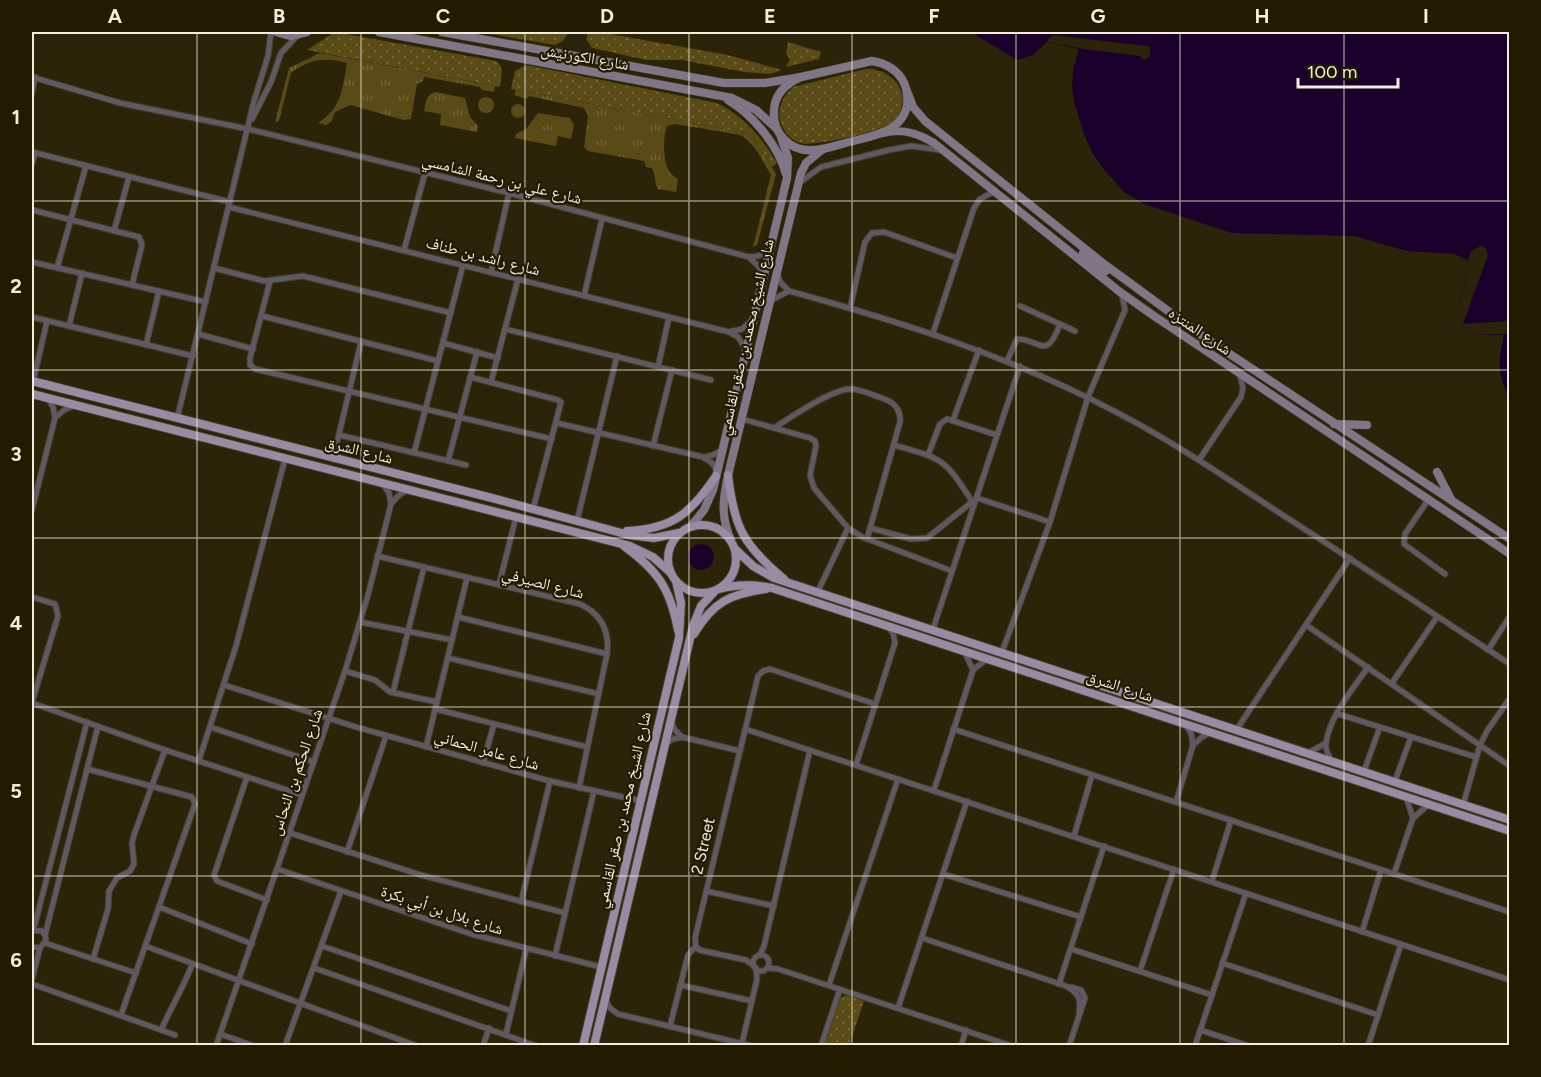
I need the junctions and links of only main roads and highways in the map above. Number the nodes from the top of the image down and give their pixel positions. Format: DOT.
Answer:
graph roads {
  1 [pos="276,32"];
  2 [pos="379,32"];
  3 [pos="442,32"];
  4 [pos="304,33"];
  5 [pos="801,76"];
  6 [pos="907,91"];
  7 [pos="718,95"];
  8 [pos="776,129"];
  9 [pos="882,133"];
  10 [pos="781,137"];
  11 [pos="822,149"];
  12 [pos="787,178"];
  13 [pos="1052,236"];
  14 [pos="1129,282"];
  15 [pos="32,381"];
  16 [pos="32,394"];
  17 [pos="1334,424"];
  18 [pos="1367,425"];
  19 [pos="1437,472"];
  20 [pos="716,474"];
  21 [pos="728,475"];
  22 [pos="1453,502"];
  23 [pos="690,526"];
  24 [pos="616,532"];
  25 [pos="679,533"];
  26 [pos="1509,540"];
  27 [pos="618,543"];
  28 [pos="733,545"];
  29 [pos="1509,554"];
  30 [pos="674,577"];
  31 [pos="786,581"];
  32 [pos="772,588"];
  33 [pos="717,590"];
  34 [pos="679,638"];
  35 [pos="689,642"];
  36 [pos="978,644"];
  37 [pos="962,651"];
  38 [pos="1271,740"];
  39 [pos="1255,747"];
  40 [pos="1473,819"];
  41 [pos="1508,819"];
  42 [pos="1509,831"];
  43 [pos="620,887"];
  44 [pos="622,927"];
  45 [pos="583,1046"];
  46 [pos="594,1046"];
  1 -- 4 [label="main road"];
  2 -- 7 [label="main road, شارع الكورنيش"];
  3 -- 5 [label="main road, شارع الكورنيش"];
  5 -- 6 [label="main road"];
  5 -- 8 [label="main road"];
  6 -- 9 [label="main road"];
  6 -- 14 [label="main road, شارع المنتزه"];
  7 -- 8 [label="main road, شارع الكورنيش"];
  7 -- 12 [label="main road"];
  8 -- 10 [label="main road"];
  9 -- 11 [label="main road"];
  9 -- 13 [label="main road, شارع المنتزه"];
  10 -- 11 [label="main road"];
  10 -- 12 [label="main road, شارع الشيخ محمد بن صقر القاسمي"];
  11 -- 21 [label="main road, شارع الشيخ محمد بن صقر القاسمي"];
  12 -- 20 [label="main road, شارع الشيخ محمد بن صقر القاسمي"];
  13 -- 14 [label="main road"];
  13 -- 29 [label="main road, شارع المنتزه"];
  14 -- 17 [label="main road, شارع المنتزه"];
  15 -- 24 [label="main road, شارع الشرق"];
  16 -- 27 [label="main road, شارع الشرق"];
  17 -- 18 [label="main road"];
  17 -- 22 [label="main road, شارع المنتزه"];
  19 -- 22 [label="main road"];
  20 -- 23 [label="main road, شارع الشيخ محمد بن صقر القاسمي"];
  20 -- 24 [label="main road"];
  21 -- 28 [label="main road, شارع الشيخ محمد بن صقر القاسمي"];
  21 -- 31 [label="main road"];
  22 -- 26 [label="main road, شارع المنتزه"];
  23 -- 25 [label="main road"];
  23 -- 28 [label="main road"];
  24 -- 25 [label="main road, شارع الشرق"];
  25 -- 30 [label="main road"];
  27 -- 30 [label="main road, شارع الشرق"];
  27 -- 34 [label="main road"];
  28 -- 31 [label="main road, شارع الشرق"];
  28 -- 33 [label="main road"];
  30 -- 33 [label="main road"];
  30 -- 34 [label="main road, شارع الشيخ محمد بن صقر القاسمي"];
  31 -- 36 [label="main road, شارع الشرق"];
  32 -- 33 [label="main road, شارع الشرق"];
  32 -- 35 [label="main road"];
  32 -- 37 [label="main road, شارع الشرق"];
  33 -- 35 [label="main road, شارع الشيخ محمد بن صقر القاسمي"];
  34 -- 43 [label="main road, شارع الشيخ محمد بن صقر القاسمي"];
  35 -- 44 [label="main road, شارع الشيخ محمد بن صقر القاسمي"];
  36 -- 37 [label="main road"];
  36 -- 38 [label="main road, شارع الشرق"];
  37 -- 39 [label="main road, شارع الشرق"];
  38 -- 39 [label="main road"];
  38 -- 41 [label="main road, شارع الشرق"];
  39 -- 40 [label="main road, شارع الشرق"];
  40 -- 41 [label="main road"];
  40 -- 42 [label="main road, شارع الشرق"];
  43 -- 44 [label="main road"];
  43 -- 45 [label="main road, شارع الشيخ محمد بن صقر القاسمي"];
  44 -- 46 [label="main road, شارع الشيخ محمد بن صقر القاسمي"];
}
